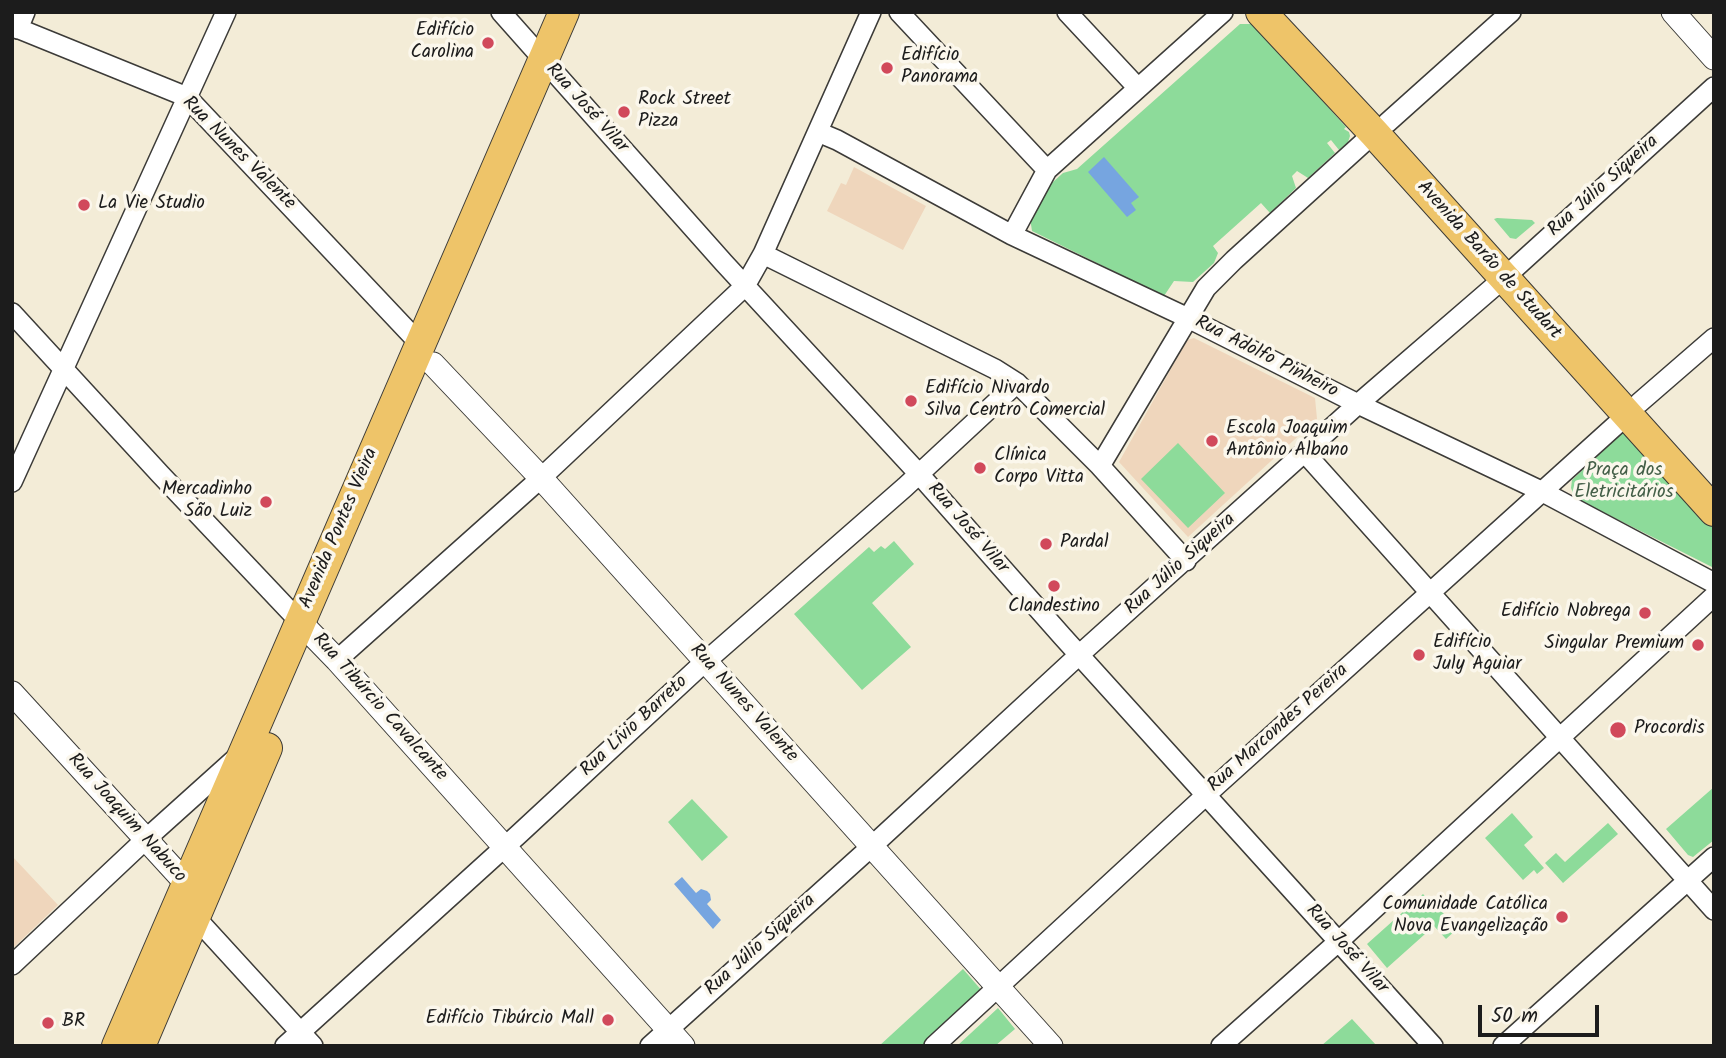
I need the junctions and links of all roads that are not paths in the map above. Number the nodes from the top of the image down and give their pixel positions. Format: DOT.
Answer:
graph roads {
  1 [pos="226,12"];
  2 [pos="501,12"];
  3 [pos="564,12"];
  4 [pos="585,12"];
  5 [pos="871,12"];
  6 [pos="899,12"];
  7 [pos="1067,12"];
  8 [pos="1223,12"];
  9 [pos="1261,12"];
  10 [pos="1287,12"];
  11 [pos="1511,12"];
  12 [pos="1673,12"];
  13 [pos="18,22"];
  14 [pos="1714,58"];
  15 [pos="551,69"];
  16 [pos="1714,87"];
  17 [pos="1137,88"];
  18 [pos="187,97"];
  19 [pos="1380,128"];
  20 [pos="818,132"];
  21 [pos="1046,170"];
  22 [pos="1012,235"];
  23 [pos="763,254"];
  24 [pos="1510,272"];
  25 [pos="745,286"];
  26 [pos="12,313"];
  27 [pos="1188,318"];
  28 [pos="1714,338"];
  29 [pos="427,355"];
  30 [pos="65,369"];
  31 [pos="1017,383"];
  32 [pos="1358,404"];
  33 [pos="1633,409"];
  34 [pos="1305,453"];
  35 [pos="1100,466"];
  36 [pos="919,474"];
  37 [pos="541,478"];
  38 [pos="12,482"];
  39 [pos="1714,484"];
  40 [pos="1541,491"];
  41 [pos="1714,511"];
  42 [pos="1186,561"];
  43 [pos="1714,583"];
  44 [pos="1431,592"];
  45 [pos="1714,596"];
  46 [pos="308,629"];
  47 [pos="1079,655"];
  48 [pos="337,660"];
  49 [pos="705,662"];
  50 [pos="12,692"];
  51 [pos="1560,737"];
  52 [pos="243,752"];
  53 [pos="1206,795"];
  54 [pos="146,839"];
  55 [pos="505,846"];
  56 [pos="871,847"];
  57 [pos="1714,857"];
  58 [pos="1687,880"];
  59 [pos="186,883"];
  60 [pos="1714,910"];
  61 [pos="195,917"];
  62 [pos="1339,942"];
  63 [pos="12,965"];
  64 [pos="998,988"];
  65 [pos="676,1037"];
  66 [pos="307,1039"];
  67 [pos="117,1046"];
  68 [pos="140,1046"];
  69 [pos="285,1046"];
  70 [pos="650,1046"];
  71 [pos="934,1046"];
  72 [pos="1051,1046"];
  73 [pos="1221,1046"];
  74 [pos="1433,1046"];
  75 [pos="1503,1046"];
  1 -- 18 [label="street"];
  2 -- 15 [label="street, Rua José Vilar"];
  3 -- 15 [label="main road, Avenida Pontes Vieira"];
  4 -- 15 [label="main road, Avenida Pontes Vieira"];
  5 -- 20 [label="street"];
  6 -- 21 [label="street"];
  7 -- 17 [label="street"];
  8 -- 17 [label="street"];
  9 -- 19 [label="main road, Avenida Barão de Studart"];
  10 -- 19 [label="main road, Avenida Barão de Studart"];
  11 -- 19 [label="street"];
  12 -- 14 [label="street"];
  13 -- 18 [label="street, Rua Nunes Valente"];
  15 -- 25 [label="street, Rua José Vilar"];
  15 -- 29 [label="main road, Avenida Pontes Vieira"];
  16 -- 24 [label="street, Rua Júlio Siqueira"];
  17 -- 21 [label="street"];
  18 -- 29 [label="street, Rua Nunes Valente"];
  18 -- 30 [label="street"];
  19 -- 24 [label="main road, Avenida Barão de Studart"];
  19 -- 27 [label="street"];
  20 -- 22 [label="street, Rua Adolfo Pinheiro"];
  20 -- 23 [label="street"];
  21 -- 22 [label="street"];
  22 -- 27 [label="street, Rua Adolfo Pinheiro"];
  23 -- 25 [label="street"];
  23 -- 31 [label="street"];
  24 -- 32 [label="street, Rua Júlio Siqueira"];
  24 -- 33 [label="main road, Avenida Barão de Studart"];
  25 -- 36 [label="street, Rua José Vilar"];
  25 -- 37 [label="street"];
  26 -- 30 [label="street, Rua Tibúrcio Cavalcante"];
  27 -- 32 [label="street, Rua Adolfo Pinheiro"];
  27 -- 35 [label="street"];
  28 -- 33 [label="street, Rua Marcondes Pereira"];
  29 -- 37 [label="street, Rua Nunes Valente"];
  29 -- 46 [label="main road, Avenida Pontes Vieira"];
  30 -- 38 [label="street"];
  30 -- 46 [label="street, Rua Tibúrcio Cavalcante"];
  31 -- 35 [label="street"];
  31 -- 36 [label="street, Rua Lívio Barreto"];
  32 -- 34 [label="street, Rua Júlio Siqueira"];
  32 -- 40 [label="street, Rua Adolfo Pinheiro"];
  33 -- 39 [label="main road, Avenida Barão de Studart"];
  33 -- 40 [label="street, Rua Marcondes Pereira"];
  33 -- 41 [label="main road, Avenida Barão de Studart"];
  34 -- 42 [label="street, Rua Júlio Siqueira"];
  34 -- 44 [label="street"];
  35 -- 42 [label="street"];
  36 -- 47 [label="street, Rua José Vilar"];
  36 -- 49 [label="street, Rua Lívio Barreto"];
  37 -- 48 [label="street"];
  37 -- 49 [label="street, Rua Nunes Valente"];
  40 -- 43 [label="street, Rua Adolfo Pinheiro"];
  40 -- 44 [label="street, Rua Marcondes Pereira"];
  42 -- 47 [label="street, Rua Júlio Siqueira"];
  44 -- 51 [label="street"];
  44 -- 53 [label="street, Rua Marcondes Pereira"];
  45 -- 51 [label="street"];
  46 -- 48 [label="street, Rua Tibúrcio Cavalcante"];
  46 -- 52 [label="main road, Avenida Pontes Vieira"];
  46 -- 61 [label="main road, Avenida Pontes Vieira"];
  47 -- 53 [label="street, Rua José Vilar"];
  47 -- 56 [label="street, Rua Júlio Siqueira"];
  48 -- 55 [label="street, Rua Tibúrcio Cavalcante"];
  49 -- 55 [label="street, Rua Lívio Barreto"];
  49 -- 56 [label="street, Rua Nunes Valente"];
  50 -- 54 [label="street, Rua Joaquim Nabuco"];
  51 -- 58 [label="street"];
  51 -- 62 [label="street"];
  52 -- 54 [label="street"];
  52 -- 59 [label="main road, Avenida Pontes Vieira"];
  53 -- 62 [label="street, Rua José Vilar"];
  53 -- 64 [label="street, Rua Marcondes Pereira"];
  54 -- 59 [label="street, Rua Joaquim Nabuco"];
  54 -- 63 [label="street"];
  55 -- 65 [label="street, Rua Tibúrcio Cavalcante"];
  55 -- 66 [label="street, Rua Lívio Barreto"];
  56 -- 64 [label="street, Rua Nunes Valente"];
  56 -- 65 [label="street, Rua Júlio Siqueira"];
  57 -- 58 [label="street"];
  58 -- 60 [label="street"];
  58 -- 75 [label="street"];
  59 -- 61 [label="street, Rua Joaquim Nabuco"];
  59 -- 67 [label="main road, Avenida Pontes Vieira"];
  61 -- 66 [label="street, Rua Joaquim Nabuco"];
  61 -- 68 [label="main road, Avenida Pontes Vieira"];
  62 -- 73 [label="street"];
  62 -- 74 [label="street, Rua José Vilar"];
  64 -- 71 [label="street, Rua Marcondes Pereira"];
  64 -- 72 [label="street, Rua Nunes Valente"];
  65 -- 70 [label="street, Rua Júlio Siqueira"];
  66 -- 69 [label="street, Rua Lívio Barreto"];
}
